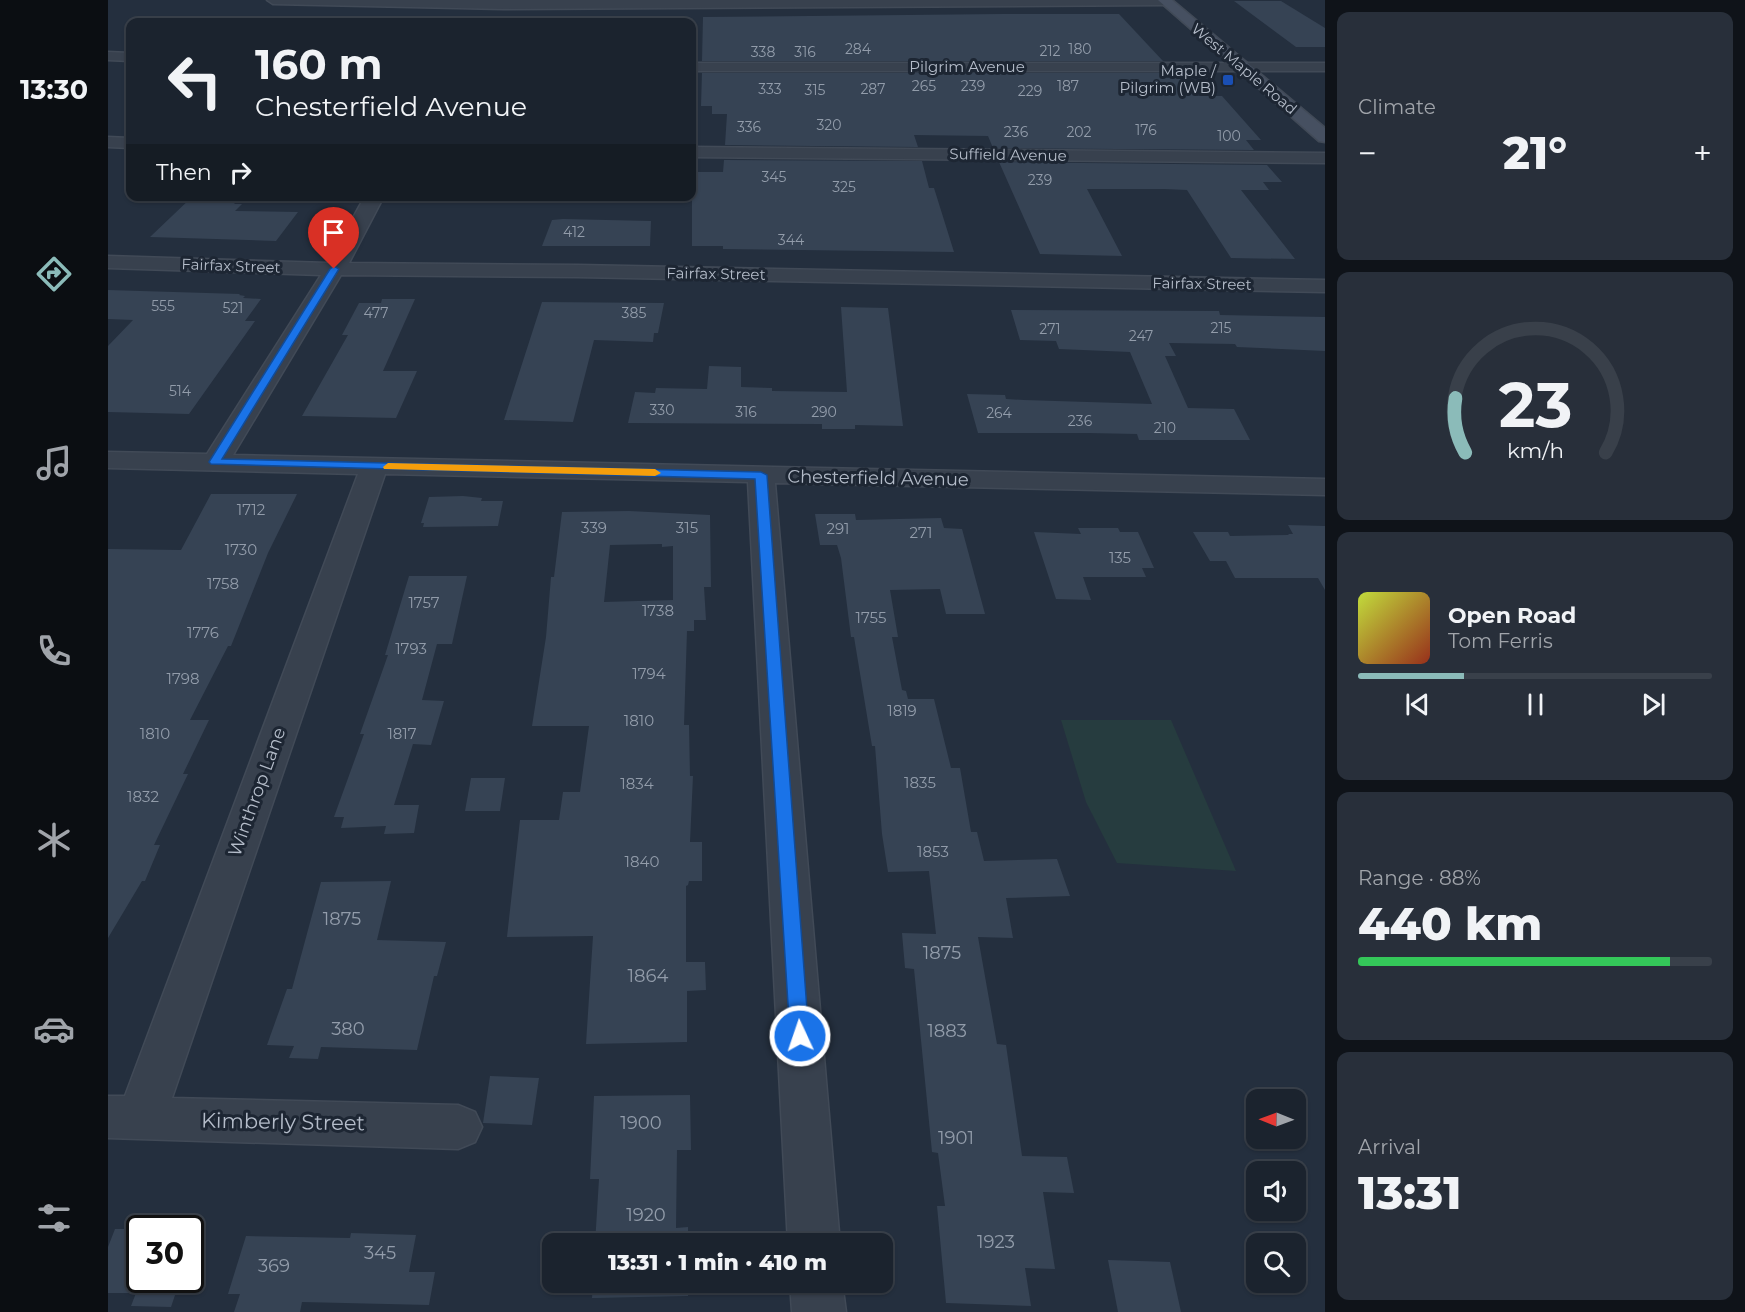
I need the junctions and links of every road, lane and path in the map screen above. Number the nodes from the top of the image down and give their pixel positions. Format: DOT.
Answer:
graph roads {
  1 [pos="273,0"];
  2 [pos="1164,0"];
  3 [pos="457,7"];
  4 [pos="108,56"];
  5 [pos="126,57"];
  6 [pos="696,67"];
  7 [pos="1242,67"];
  8 [pos="1325,67"];
  9 [pos="1325,137"];
  10 [pos="108,142"];
  11 [pos="126,143"];
  12 [pos="696,152"];
  13 [pos="1325,158"];
  14 [pos="372,201"];
  15 [pos="108,262"];
  16 [pos="334,269"];
  17 [pos="1325,286"];
  18 [pos="108,460"];
  19 [pos="215,462"];
  20 [pos="374,466"];
  21 [pos="761,475"];
  22 [pos="1325,487"];
  23 [pos="124,1118"];
  24 [pos="458,1127"];
  25 [pos="813,1233"];
  26 [pos="817,1293"];
  27 [pos="819,1312"];
  1 -- 3 [label="street"];
  2 -- 3 [label="street"];
  2 -- 7 [label="main road, West Maple Road"];
  4 -- 5 [label="street"];
  6 -- 7 [label="street, Pilgrim Avenue"];
  7 -- 8 [label="street, Pilgrim Avenue"];
  7 -- 9 [label="main road, West Maple Road"];
  10 -- 11 [label="street"];
  12 -- 13 [label="street, Suffield Avenue"];
  14 -- 16 [label="street"];
  15 -- 16 [label="street, Fairfax Street"];
  16 -- 17 [label="street, Fairfax Street"];
  16 -- 19 [label="street"];
  18 -- 19 [label="street, Chesterfield Avenue"];
  19 -- 20 [label="street, Chesterfield Avenue"];
  20 -- 21 [label="street, Chesterfield Avenue"];
  20 -- 23 [label="street, Winthrop Lane"];
  21 -- 22 [label="street, Chesterfield Avenue"];
  21 -- 25 [label="street"];
  23 -- 24 [label="street, Kimberly Street"];
  26 -- 27 [label="street"];
}
